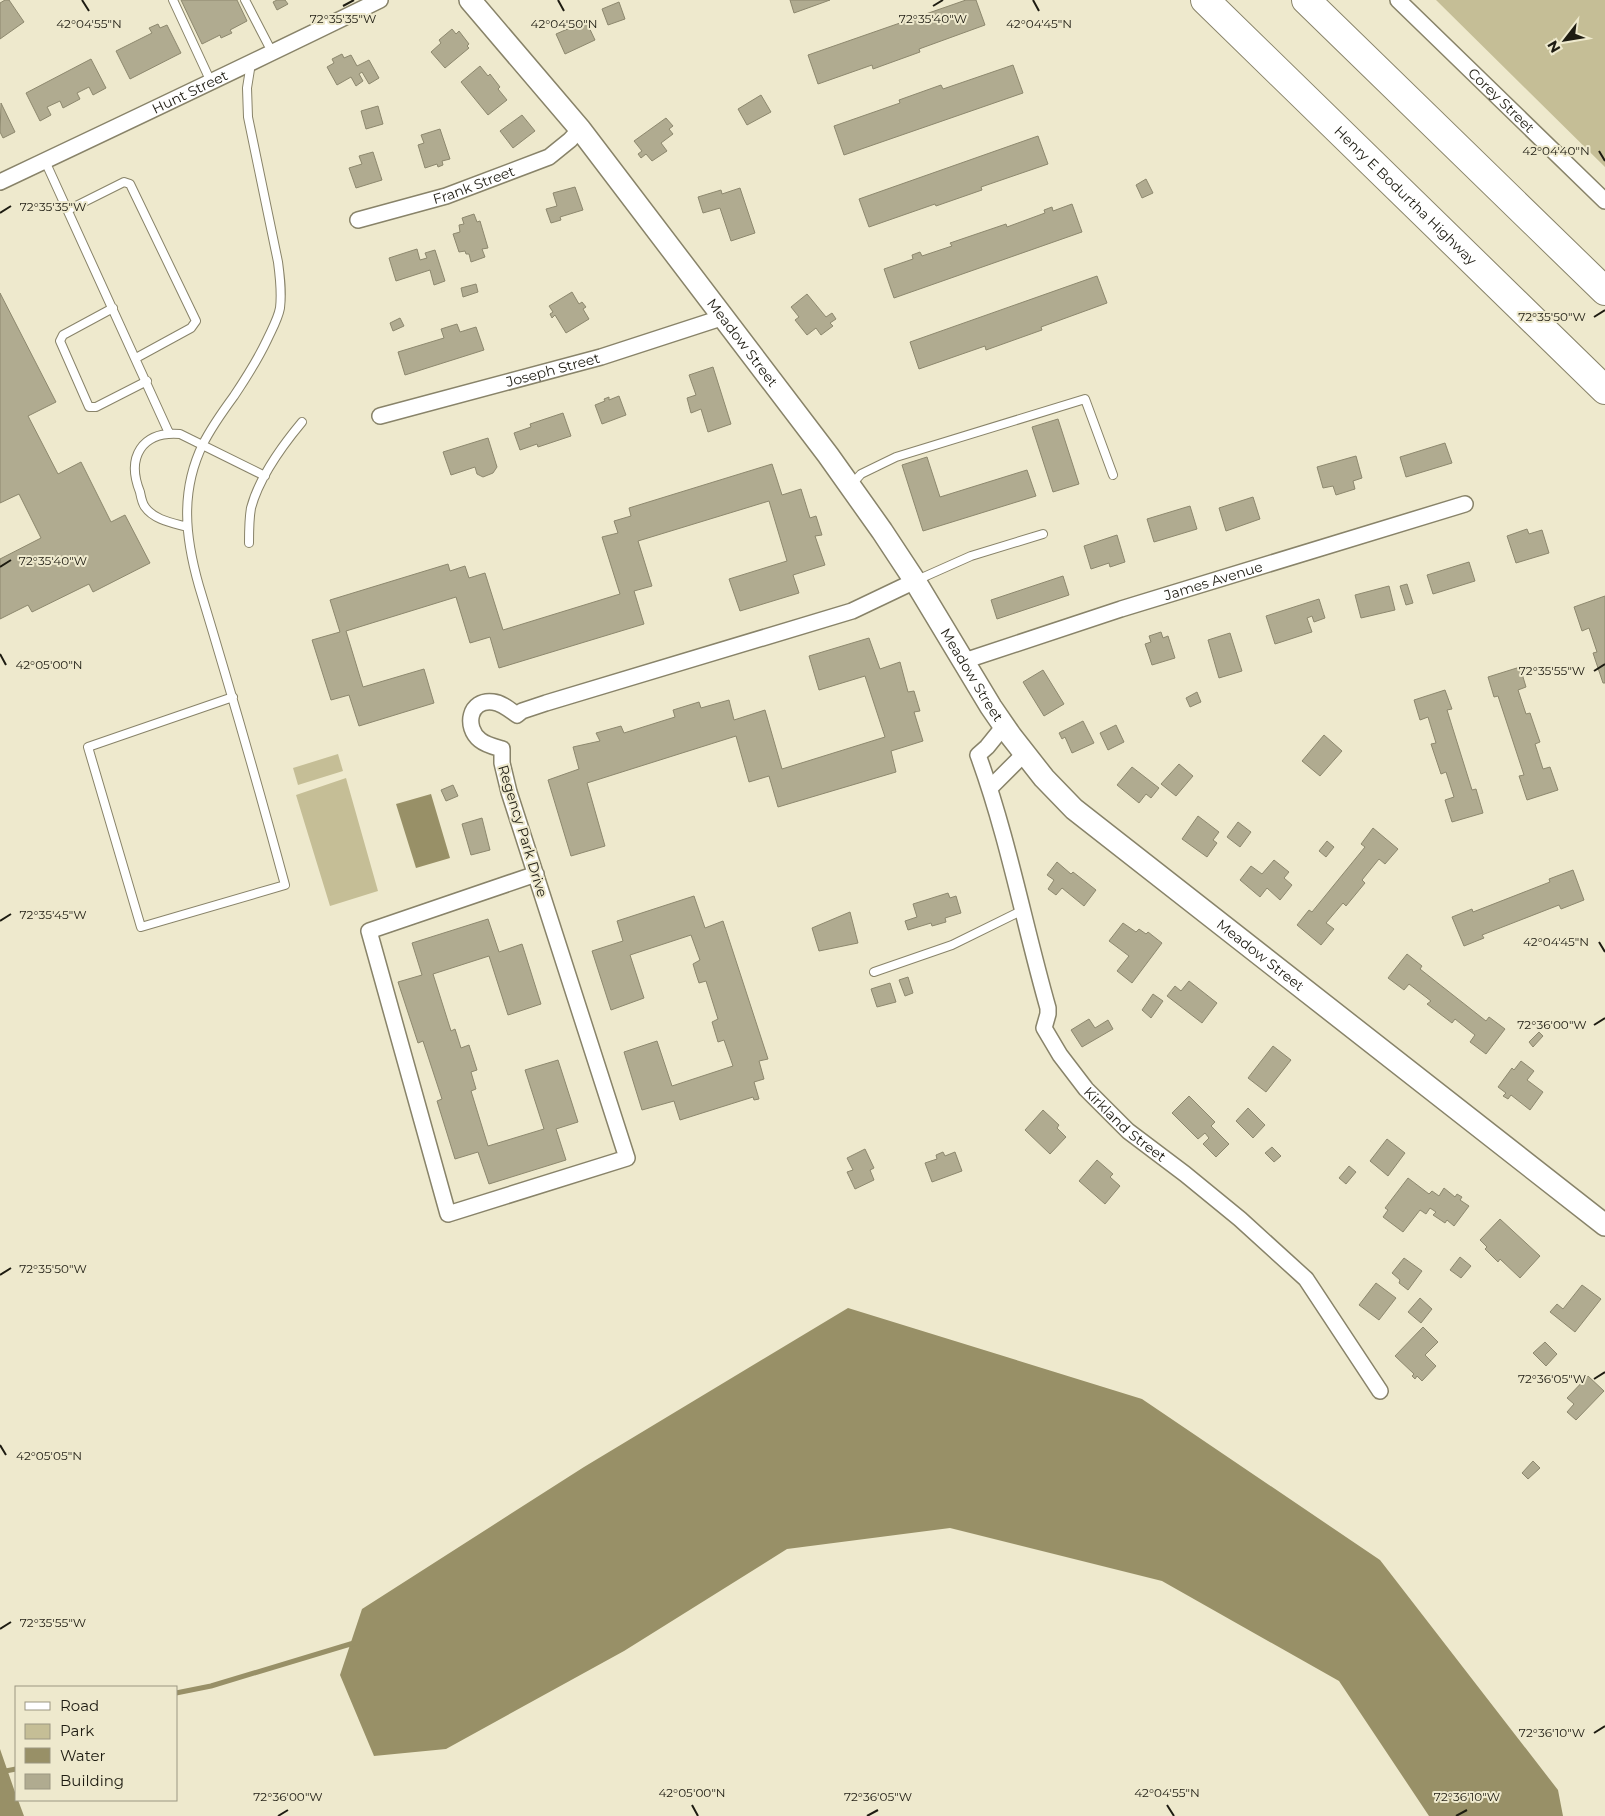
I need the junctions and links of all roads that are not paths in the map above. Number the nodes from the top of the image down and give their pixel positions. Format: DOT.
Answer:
graph roads {
  1 [pos="173,0"];
  2 [pos="246,0"];
  3 [pos="380,0"];
  4 [pos="470,0"];
  5 [pos="1205,0"];
  6 [pos="1306,0"];
  7 [pos="1398,0"];
  8 [pos="272,52"];
  9 [pos="251,61"];
  10 [pos="211,82"];
  11 [pos="580,129"];
  12 [pos="45,161"];
  13 [pos="0,182"];
  14 [pos="1605,201"];
  15 [pos="68,210"];
  16 [pos="358,220"];
  17 [pos="1605,291"];
  18 [pos="113,308"];
  19 [pos="724,317"];
  20 [pos="136,358"];
  21 [pos="147,381"];
  22 [pos="1605,390"];
  23 [pos="380,416"];
  24 [pos="302,422"];
  25 [pos="169,433"];
  26 [pos="202,445"];
  27 [pos="1113,475"];
  28 [pos="265,476"];
  29 [pos="850,485"];
  30 [pos="1466,504"];
  31 [pos="187,527"];
  32 [pos="1043,534"];
  33 [pos="249,543"];
  34 [pos="915,580"];
  35 [pos="964,661"];
  36 [pos="233,697"];
  37 [pos="1004,726"];
  38 [pos="1024,754"];
  39 [pos="990,788"];
  40 [pos="536,874"];
  41 [pos="1023,910"];
  42 [pos="874,972"];
  43 [pos="1605,1225"];
  44 [pos="1380,1391"];
  1 -- 10 [label="lane"];
  2 -- 8 [label="lane"];
  3 -- 8 [label="street, Hunt Street"];
  4 -- 11 [label="street, Meadow Street"];
  5 -- 22 [label="highway, Henry E Bodurtha Highway"];
  6 -- 17 [label="highway"];
  7 -- 14 [label="street, Corey Street"];
  8 -- 9 [label="street, Hunt Street"];
  9 -- 10 [label="street, Hunt Street"];
  9 -- 26 [label="lane"];
  10 -- 12 [label="street, Hunt Street"];
  11 -- 16 [label="street, Frank Street"];
  11 -- 19 [label="street, Meadow Street"];
  12 -- 13 [label="street, Hunt Street"];
  12 -- 15 [label="lane"];
  15 -- 18 [label="lane"];
  15 -- 20 [label="lane"];
  18 -- 20 [label="lane"];
  18 -- 21 [label="lane"];
  19 -- 23 [label="street, Joseph Street"];
  19 -- 29 [label="street, Meadow Street"];
  20 -- 21 [label="lane"];
  21 -- 25 [label="lane"];
  24 -- 28 [label="lane"];
  25 -- 26 [label="lane"];
  25 -- 31 [label="lane"];
  26 -- 28 [label="lane"];
  26 -- 31 [label="lane"];
  27 -- 29 [label="lane"];
  28 -- 33 [label="lane"];
  29 -- 34 [label="street, Meadow Street"];
  30 -- 35 [label="street, James Avenue"];
  31 -- 36 [label="lane"];
  32 -- 34 [label="lane"];
  34 -- 35 [label="street, Meadow Street"];
  34 -- 40 [label="street, Regency Park Drive"];
  35 -- 37 [label="street, Meadow Street"];
  36 -- 36 [label="lane"];
  37 -- 38 [label="street, Meadow Street"];
  37 -- 39 [label="street, Kirkland Street"];
  38 -- 39 [label="street"];
  38 -- 43 [label="street, Meadow Street"];
  39 -- 41 [label="street, Kirkland Street"];
  40 -- 40 [label="street, Regency Park Drive"];
  41 -- 42 [label="lane"];
  41 -- 44 [label="street, Kirkland Street"];
}
